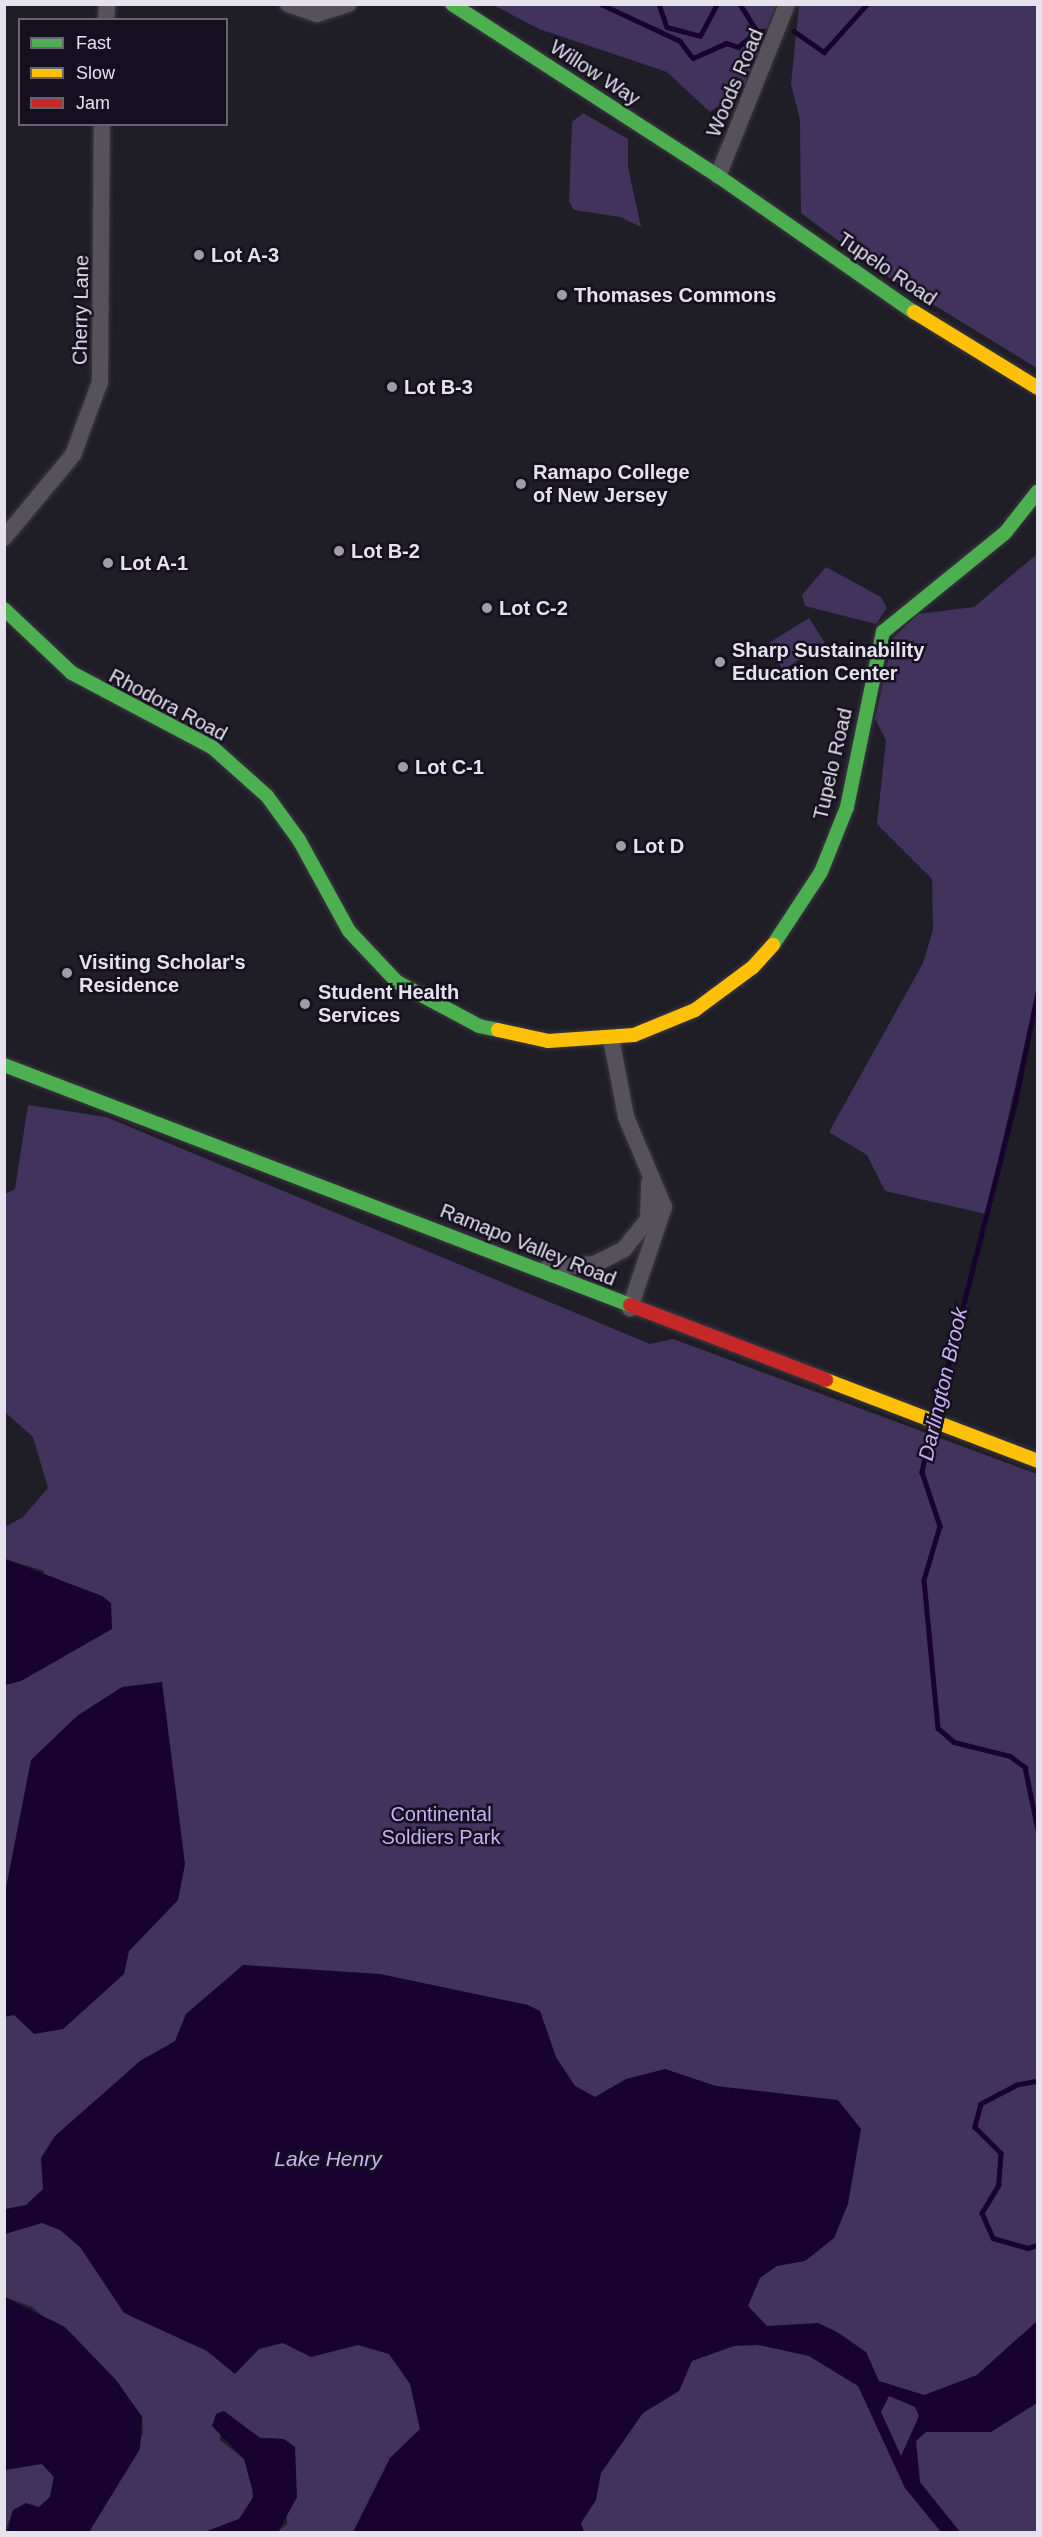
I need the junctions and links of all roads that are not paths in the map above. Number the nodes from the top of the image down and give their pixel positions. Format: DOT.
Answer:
graph roads {
  1 [pos="288,4"];
  2 [pos="348,4"];
  3 [pos="452,4"];
  4 [pos="787,4"];
  5 [pos="102,126"];
  6 [pos="718,176"];
  7 [pos="1038,388"];
  8 [pos="1038,491"];
  9 [pos="4,538"];
  10 [pos="4,609"];
  11 [pos="319,877"];
  12 [pos="611,1038"];
  13 [pos="4,1065"];
  14 [pos="648,1166"];
  15 [pos="533,1270"];
  16 [pos="630,1308"];
  17 [pos="1038,1461"];
  1 -- 2 [label="street"];
  3 -- 6 [label="street, Willow Way"];
  4 -- 6 [label="street, Woods Road"];
  5 -- 9 [label="street, Cherry Lane"];
  6 -- 7 [label="street, Tupelo Road"];
  8 -- 12 [label="street, Tupelo Road"];
  10 -- 11 [label="street, Rhodora Road"];
  11 -- 12 [label="street, Tupelo Road"];
  12 -- 14 [label="street"];
  13 -- 15 [label="street, Ramapo Valley Road"];
  14 -- 15 [label="street"];
  14 -- 16 [label="street"];
  15 -- 16 [label="street, Ramapo Valley Road"];
  16 -- 17 [label="street, Ramapo Valley Road"];
}
